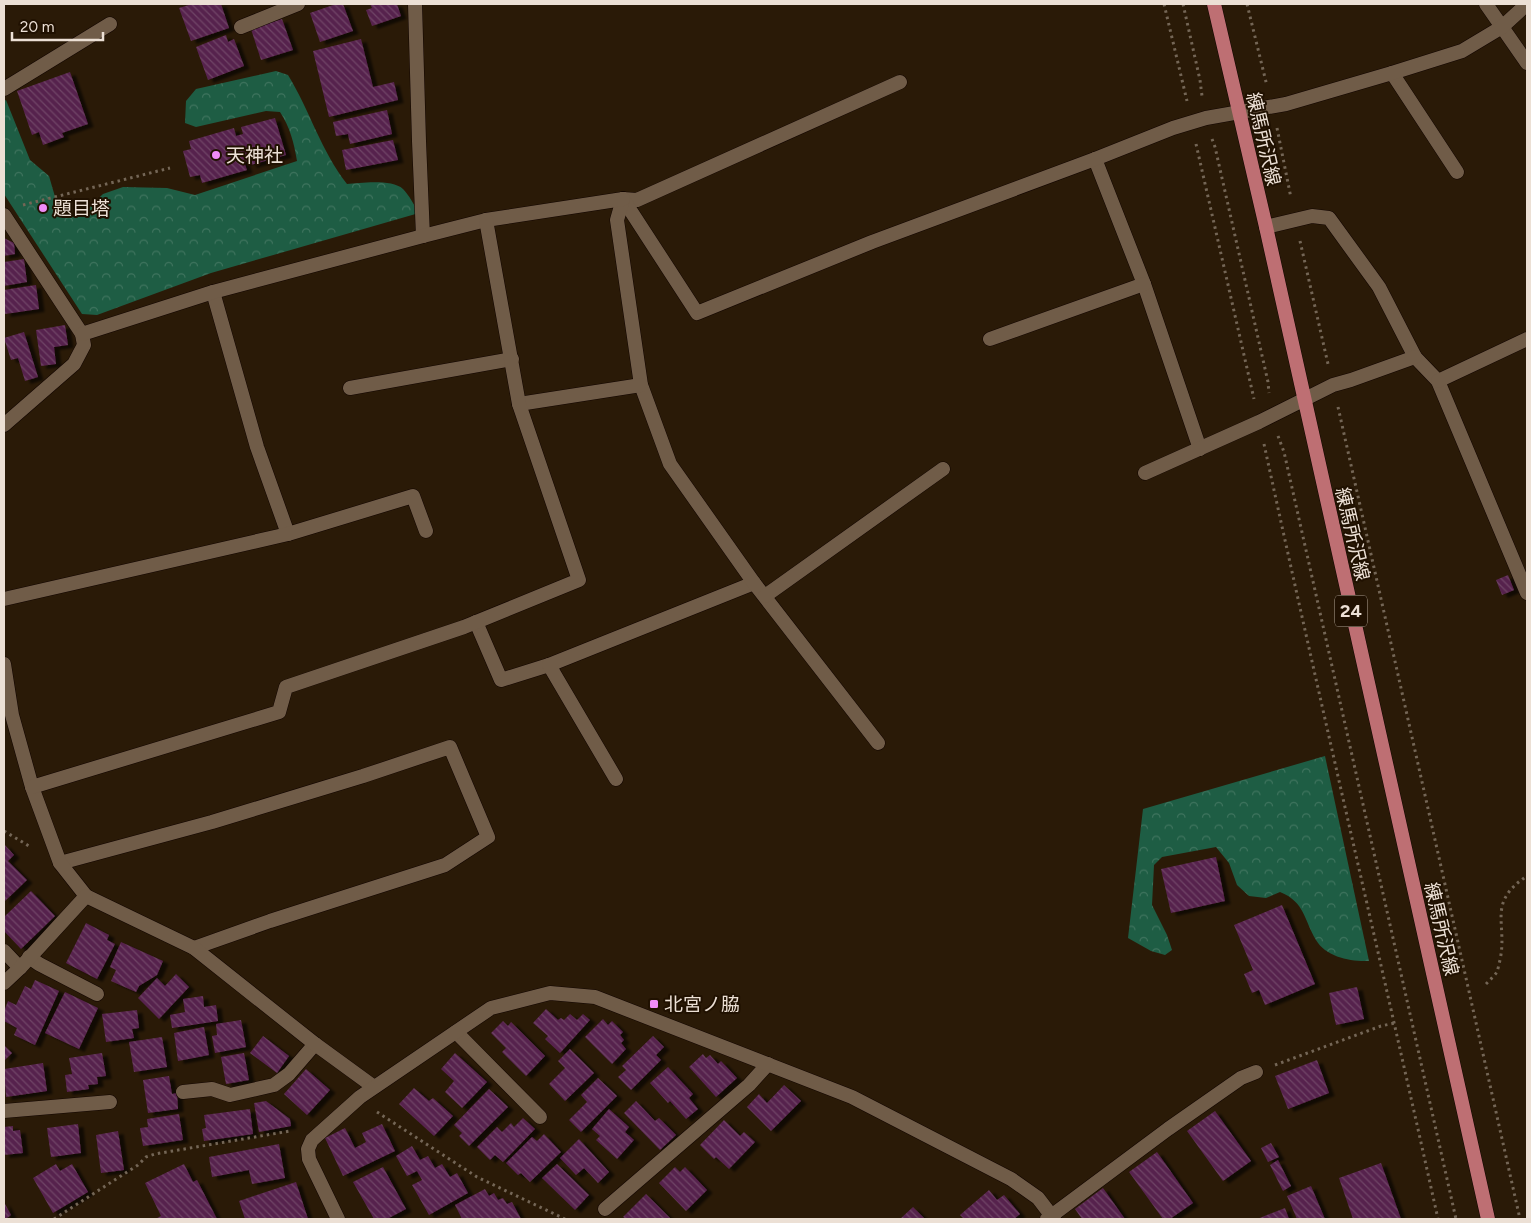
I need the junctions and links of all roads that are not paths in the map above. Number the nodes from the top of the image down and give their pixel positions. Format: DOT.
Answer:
graph roads {
  1 [pos="298,4"];
  2 [pos="415,4"];
  3 [pos="1214,4"];
  4 [pos="1486,4"];
  5 [pos="1527,4"];
  6 [pos="110,24"];
  7 [pos="241,27"];
  8 [pos="1502,27"];
  9 [pos="1527,63"];
  10 [pos="1392,74"];
  11 [pos="900,82"];
  12 [pos="4,89"];
  13 [pos="1238,112"];
  14 [pos="1096,159"];
  15 [pos="1457,172"];
  16 [pos="623,200"];
  17 [pos="486,220"];
  18 [pos="6,221"];
  19 [pos="1266,228"];
  20 [pos="424,236"];
  21 [pos="1144,284"];
  22 [pos="213,292"];
  23 [pos="82,334"];
  24 [pos="1527,338"];
  25 [pos="990,339"];
  26 [pos="1415,357"];
  27 [pos="512,359"];
  28 [pos="1438,381"];
  29 [pos="641,384"];
  30 [pos="350,388"];
  31 [pos="1304,401"];
  32 [pos="519,404"];
  33 [pos="4,425"];
  34 [pos="1200,449"];
  35 [pos="943,469"];
  36 [pos="1145,473"];
  37 [pos="426,531"];
  38 [pos="288,534"];
  39 [pos="754,583"];
  40 [pos="1527,593"];
  41 [pos="765,596"];
  42 [pos="4,599"];
  43 [pos="476,622"];
  44 [pos="4,664"];
  45 [pos="549,665"];
  46 [pos="878,743"];
  47 [pos="616,780"];
  48 [pos="32,787"];
  49 [pos="60,863"];
  50 [pos="86,896"];
  51 [pos="194,948"];
  52 [pos="4,951"];
  53 [pos="25,962"];
  54 [pos="4,982"];
  55 [pos="97,994"];
  56 [pos="456,1032"];
  57 [pos="315,1044"];
  58 [pos="768,1064"];
  59 [pos="1256,1072"];
  60 [pos="374,1087"];
  61 [pos="183,1092"];
  62 [pos="110,1102"];
  63 [pos="4,1111"];
  64 [pos="540,1117"];
  65 [pos="605,1209"];
  66 [pos="1051,1218"];
  67 [pos="338,1219"];
  68 [pos="1488,1219"];
  1 -- 7 [label="street"];
  2 -- 20 [label="street"];
  3 -- 13 [label="main road, 練馬所沢線 / 24"];
  4 -- 8 [label="street"];
  5 -- 8 [label="street"];
  6 -- 12 [label="street"];
  8 -- 9 [label="street"];
  8 -- 10 [label="street"];
  10 -- 13 [label="street"];
  10 -- 15 [label="street"];
  11 -- 16 [label="street"];
  13 -- 14 [label="street"];
  13 -- 19 [label="main road, 練馬所沢線 / 24"];
  14 -- 16 [label="street"];
  14 -- 21 [label="street"];
  16 -- 17 [label="street"];
  16 -- 29 [label="street"];
  17 -- 20 [label="street"];
  17 -- 27 [label="street"];
  18 -- 23 [label="street"];
  19 -- 26 [label="street"];
  19 -- 31 [label="main road, 練馬所沢線 / 24"];
  20 -- 22 [label="street"];
  21 -- 25 [label="street"];
  21 -- 34 [label="street"];
  22 -- 23 [label="street"];
  22 -- 38 [label="street"];
  23 -- 33 [label="street"];
  24 -- 28 [label="street"];
  26 -- 28 [label="street"];
  26 -- 31 [label="street"];
  27 -- 30 [label="street"];
  27 -- 32 [label="street"];
  28 -- 40 [label="street"];
  29 -- 32 [label="street"];
  29 -- 39 [label="street"];
  31 -- 34 [label="street"];
  31 -- 68 [label="main road, 練馬所沢線 / 24"];
  32 -- 43 [label="street"];
  34 -- 36 [label="street"];
  35 -- 41 [label="street"];
  37 -- 38 [label="street"];
  38 -- 42 [label="street"];
  39 -- 41 [label="street"];
  39 -- 45 [label="street"];
  41 -- 46 [label="street"];
  43 -- 45 [label="street"];
  43 -- 48 [label="street"];
  44 -- 48 [label="street"];
  45 -- 47 [label="street"];
  48 -- 49 [label="street"];
  49 -- 50 [label="street"];
  49 -- 51 [label="street"];
  50 -- 51 [label="street"];
  50 -- 53 [label="street"];
  51 -- 57 [label="street"];
  52 -- 53 [label="street"];
  53 -- 54 [label="street"];
  53 -- 55 [label="street"];
  56 -- 58 [label="street"];
  56 -- 60 [label="street"];
  56 -- 64 [label="street"];
  57 -- 60 [label="street"];
  57 -- 61 [label="street"];
  58 -- 65 [label="street"];
  58 -- 66 [label="street"];
  59 -- 66 [label="street"];
  60 -- 67 [label="street"];
  62 -- 63 [label="street"];
}
